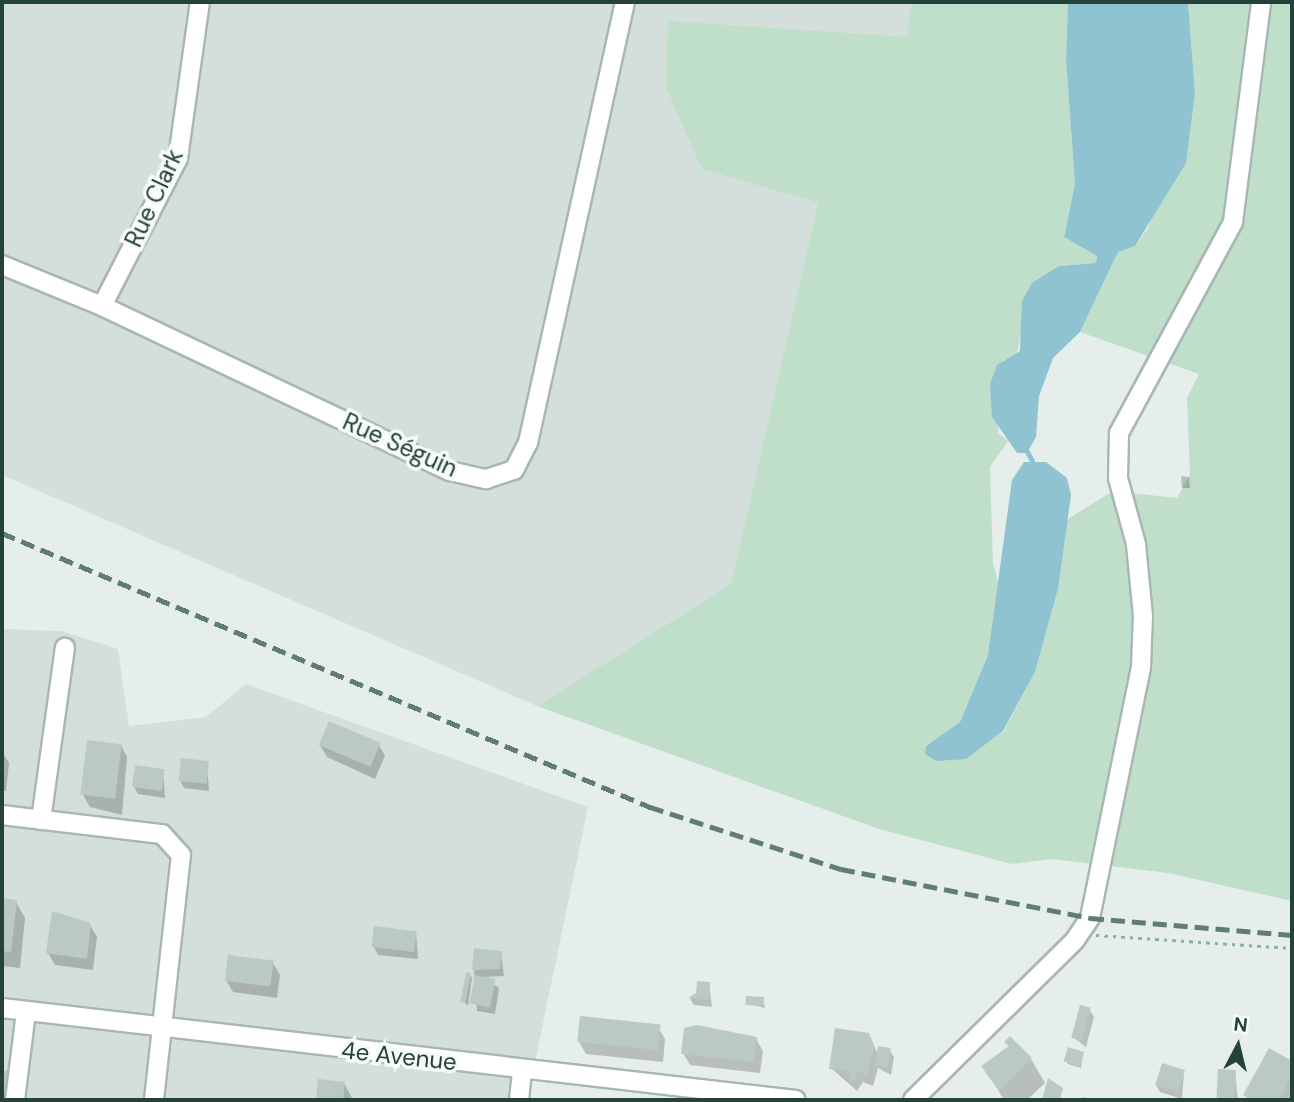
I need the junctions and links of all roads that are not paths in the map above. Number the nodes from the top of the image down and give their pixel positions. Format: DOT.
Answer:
graph roads {
  1 [pos="200,2"];
  2 [pos="625,2"];
  3 [pos="1261,2"];
  4 [pos="2,265"];
  5 [pos="102,306"];
  6 [pos="65,648"];
  7 [pos="2,815"];
  8 [pos="41,820"];
  9 [pos="2,1009"];
  10 [pos="26,1012"];
  11 [pos="163,1029"];
  12 [pos="522,1070"];
  13 [pos="15,1100"];
  14 [pos="154,1100"];
  15 [pos="519,1100"];
  16 [pos="796,1100"];
  17 [pos="912,1100"];
  1 -- 5 [label="street, Rue Clark"];
  2 -- 5 [label="street, Rue Séguin"];
  3 -- 17 [label="street"];
  4 -- 5 [label="street, Rue Séguin"];
  6 -- 8 [label="street"];
  7 -- 8 [label="street"];
  8 -- 11 [label="street"];
  9 -- 10 [label="street, 4e Avenue"];
  10 -- 11 [label="street, 4e Avenue"];
  10 -- 13 [label="street"];
  11 -- 12 [label="street, 4e Avenue"];
  11 -- 14 [label="street"];
  12 -- 15 [label="street"];
  12 -- 16 [label="street, 4e Avenue"];
}
